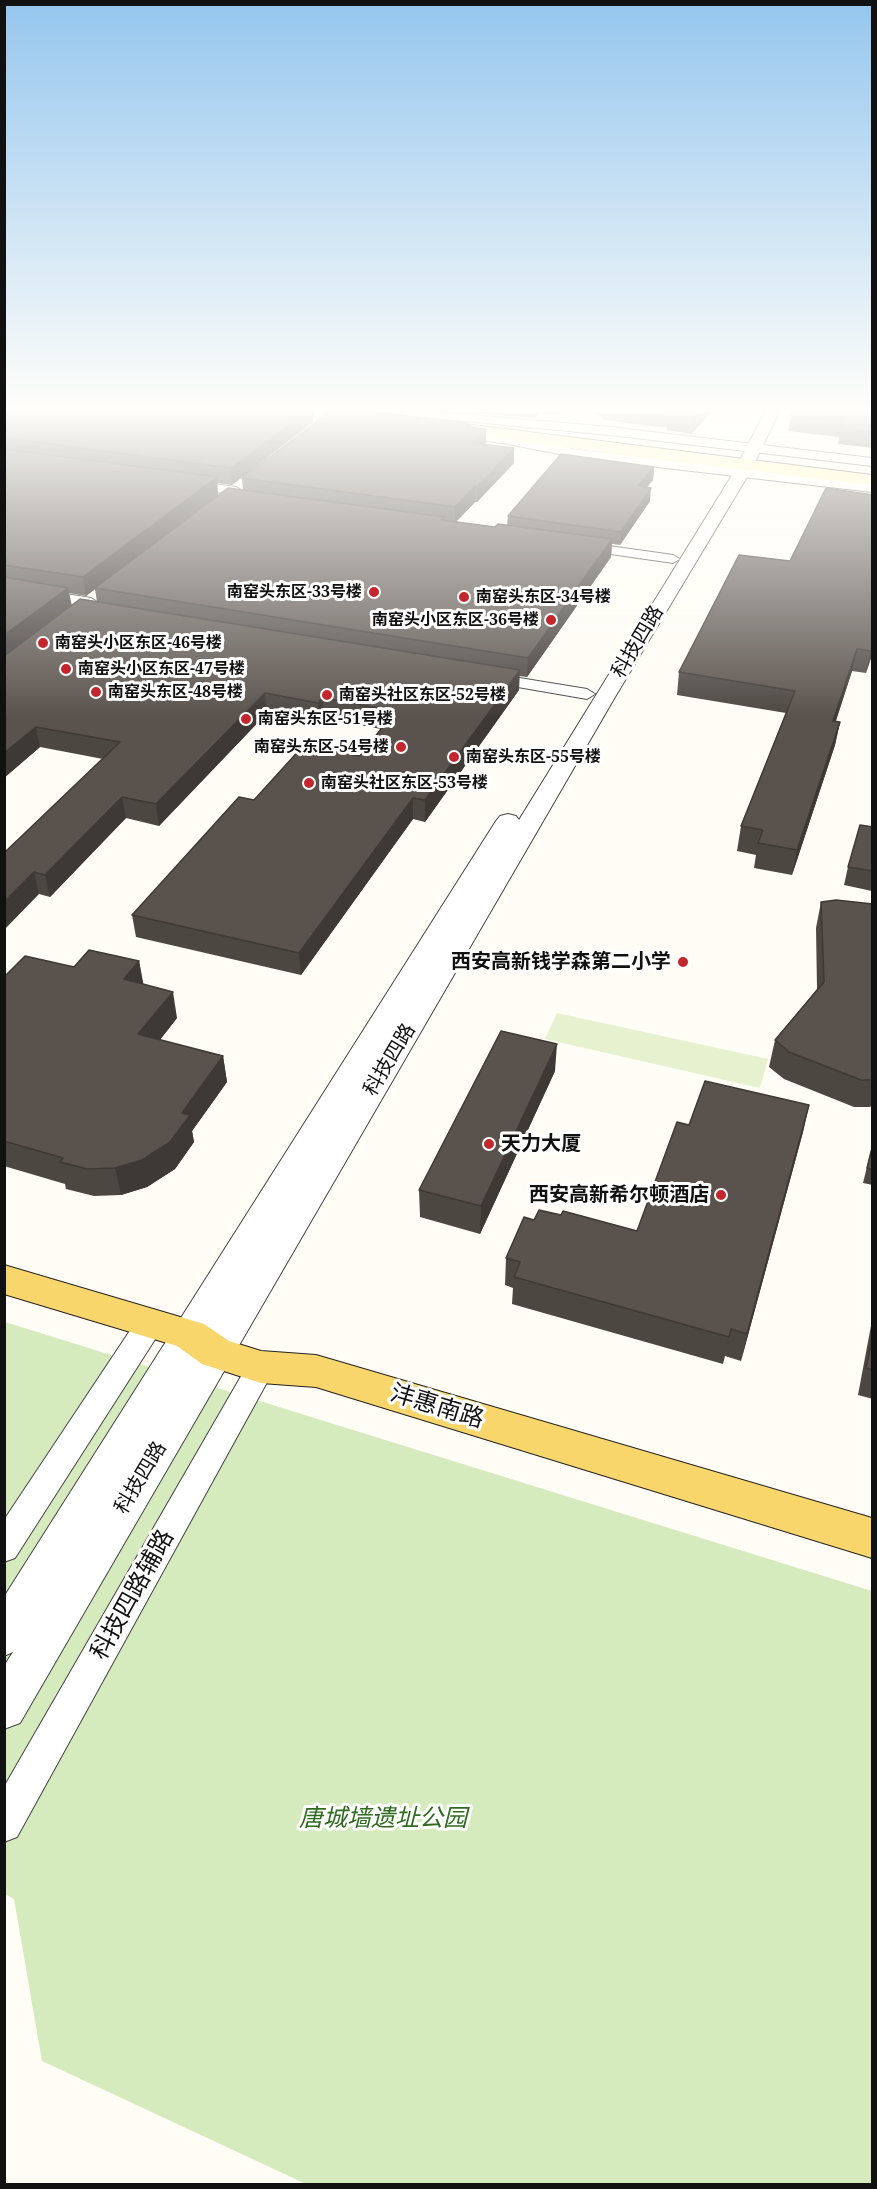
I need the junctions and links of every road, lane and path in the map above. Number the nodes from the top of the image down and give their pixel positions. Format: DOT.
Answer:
graph roads {
  1 [pos="703,514"];
  2 [pos="709,514"];
  3 [pos="567,545"];
  4 [pos="673,559"];
  5 [pos="4,588"];
  6 [pos="104,615"];
  7 [pos="469,675"];
  8 [pos="587,694"];
  9 [pos="4,1279"];
  10 [pos="151,1322"];
  11 [pos="203,1344"];
  12 [pos="261,1367"];
  13 [pos="873,1538"];
  14 [pos="4,1548"];
  15 [pos="4,1636"];
  16 [pos="4,1707"];
  17 [pos="4,1824"];
  1 -- 4 [label="street, 科技四路"];
  2 -- 11 [label="street, 科技四路"];
  3 -- 4 [label="street"];
  4 -- 8 [label="street, 科技四路"];
  5 -- 6 [label="street"];
  7 -- 8 [label="street"];
  8 -- 11 [label="street, 科技四路"];
  9 -- 10 [label="main road, 沣惠南路"];
  10 -- 11 [label="main road, 沣惠南路"];
  10 -- 14 [label="street"];
  11 -- 12 [label="main road, 沣惠南路"];
  11 -- 15 [label="street, 科技四路"];
  11 -- 16 [label="street, 科技四路"];
  12 -- 13 [label="main road, 沣惠南路"];
  12 -- 17 [label="street, 科技四路辅路"];
}
